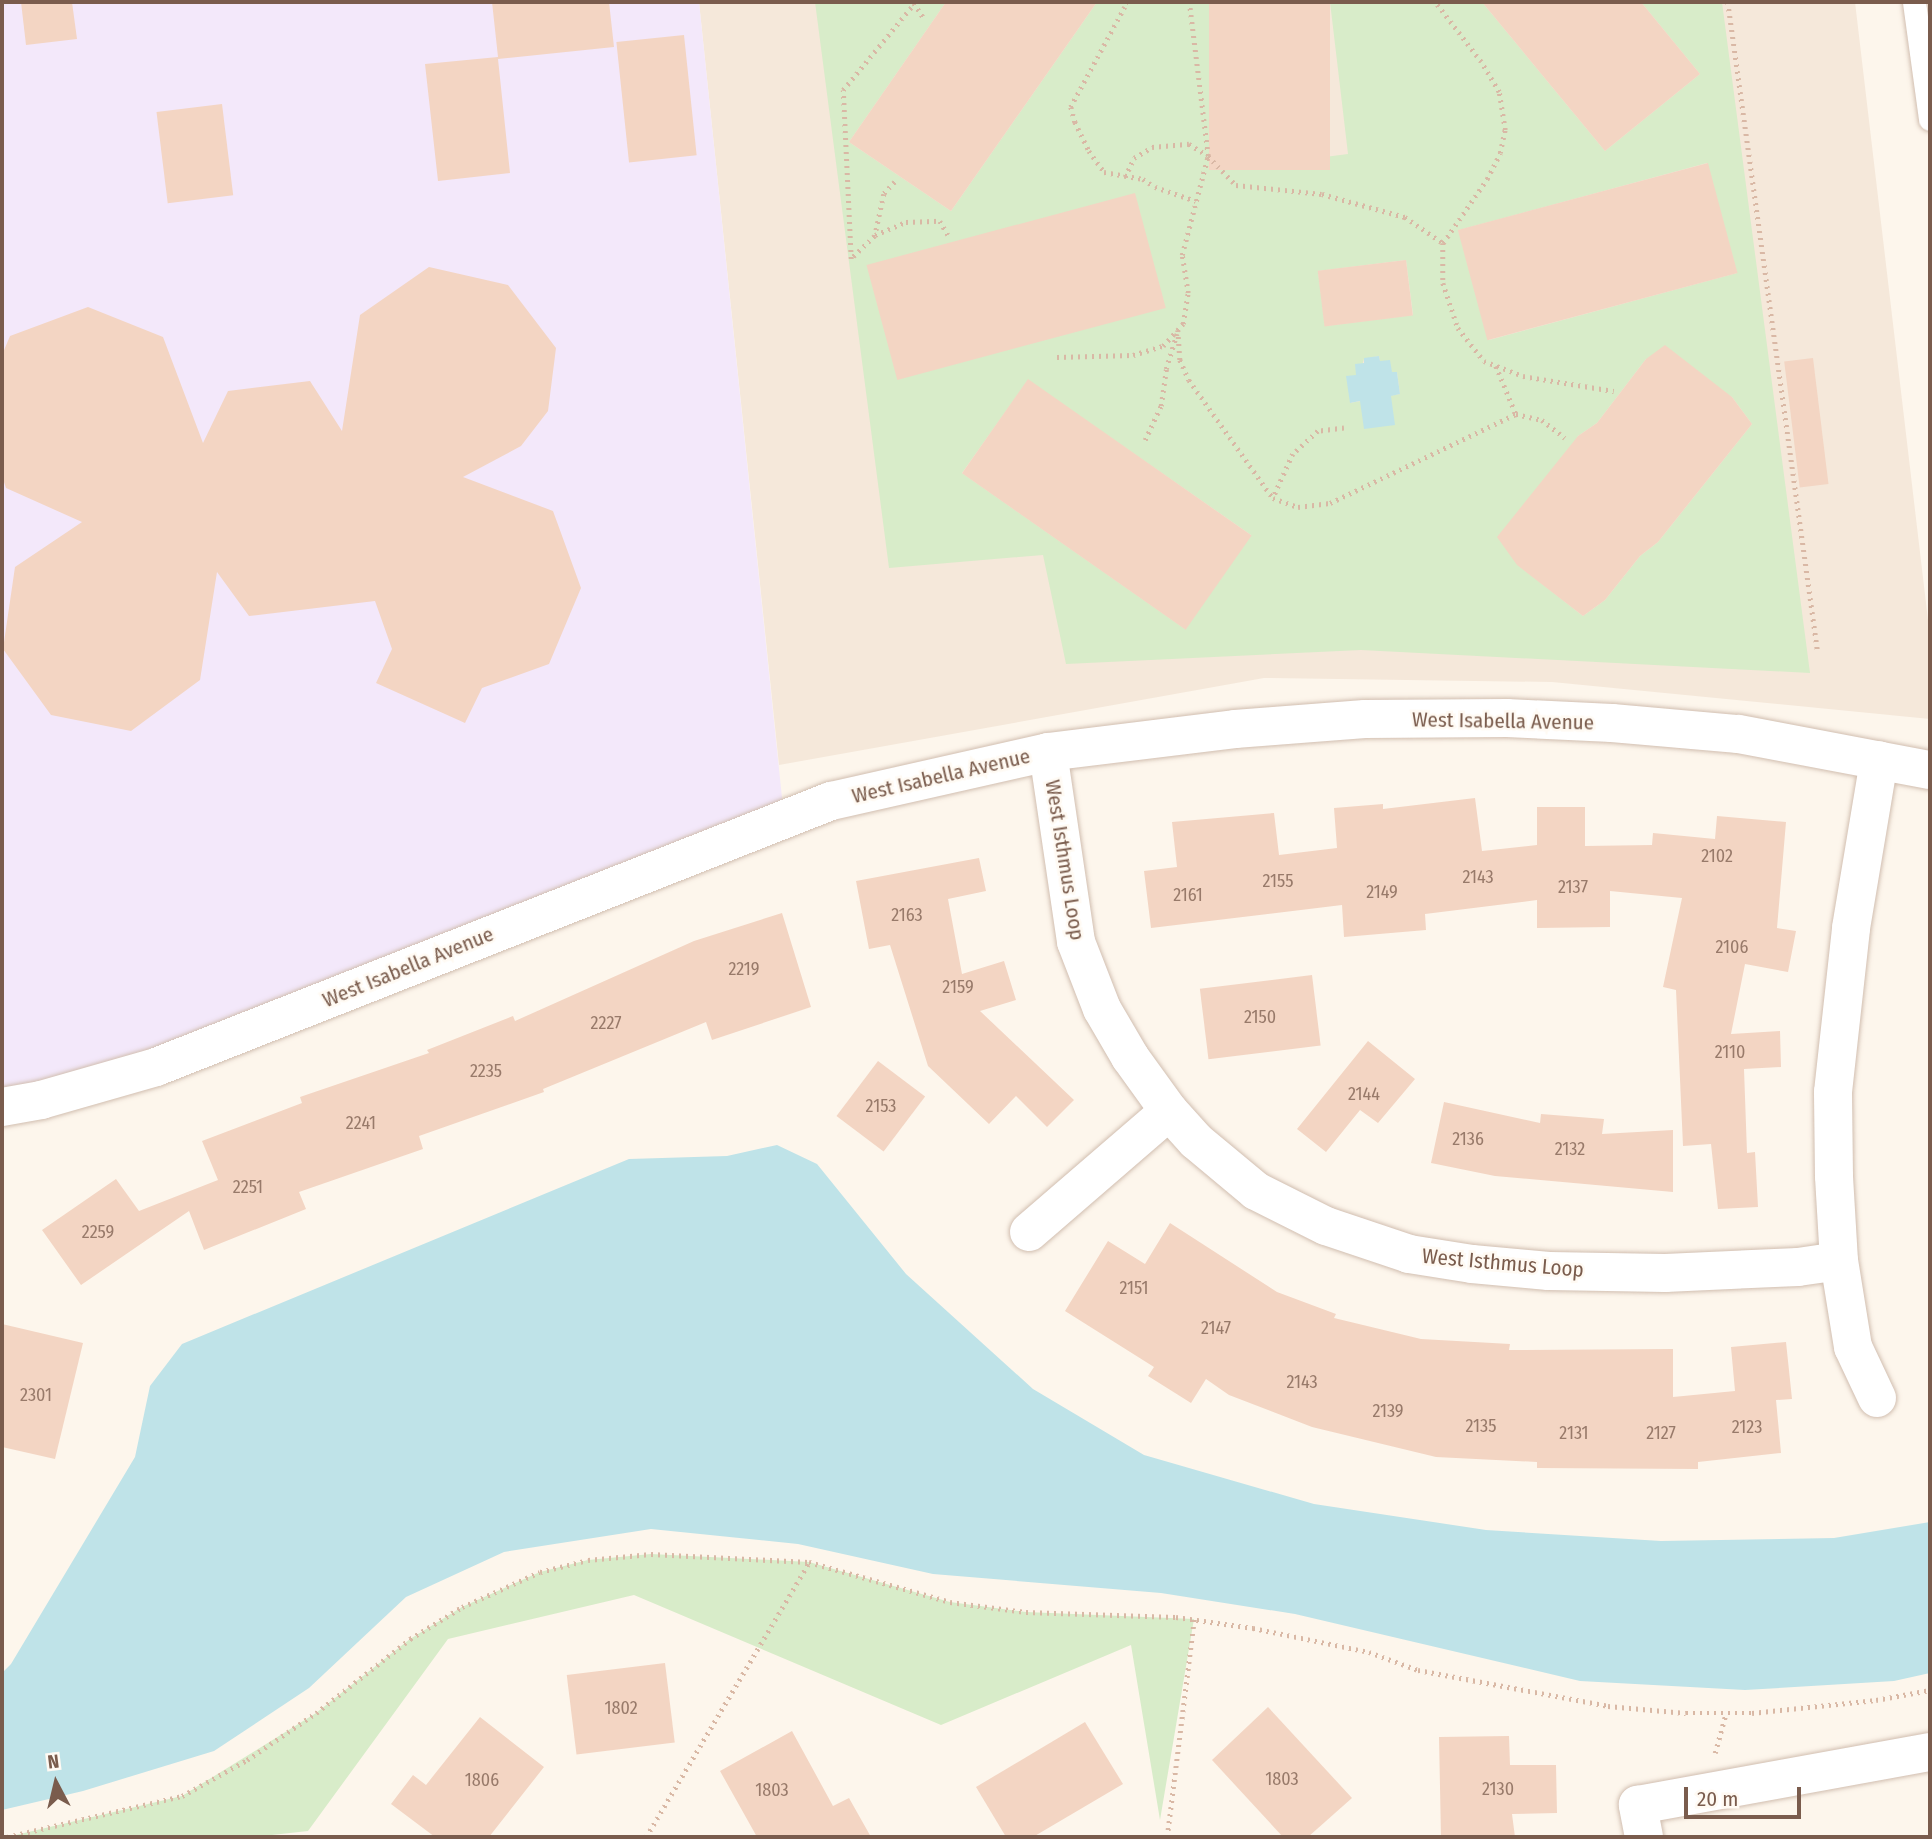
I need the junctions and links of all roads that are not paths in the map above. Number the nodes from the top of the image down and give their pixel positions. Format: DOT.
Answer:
graph roads {
  1 [pos="1914,2"];
  2 [pos="1930,119"];
  3 [pos="1048,752"];
  4 [pos="1879,760"];
  5 [pos="1930,770"];
  6 [pos="2,1107"];
  7 [pos="1169,1111"];
  8 [pos="1029,1232"];
  9 [pos="1839,1261"];
  10 [pos="1877,1398"];
  11 [pos="1930,1752"];
  12 [pos="1644,1837"];
  1 -- 2 [label="lane"];
  3 -- 4 [label="street, West Isabella Avenue"];
  3 -- 6 [label="street, West Isabella Avenue"];
  3 -- 7 [label="street, West Isthmus Loop"];
  4 -- 5 [label="street, West Isabella Avenue"];
  4 -- 9 [label="street"];
  7 -- 8 [label="street"];
  7 -- 9 [label="street, West Isthmus Loop"];
  9 -- 10 [label="street"];
  11 -- 12 [label="street"];
}
